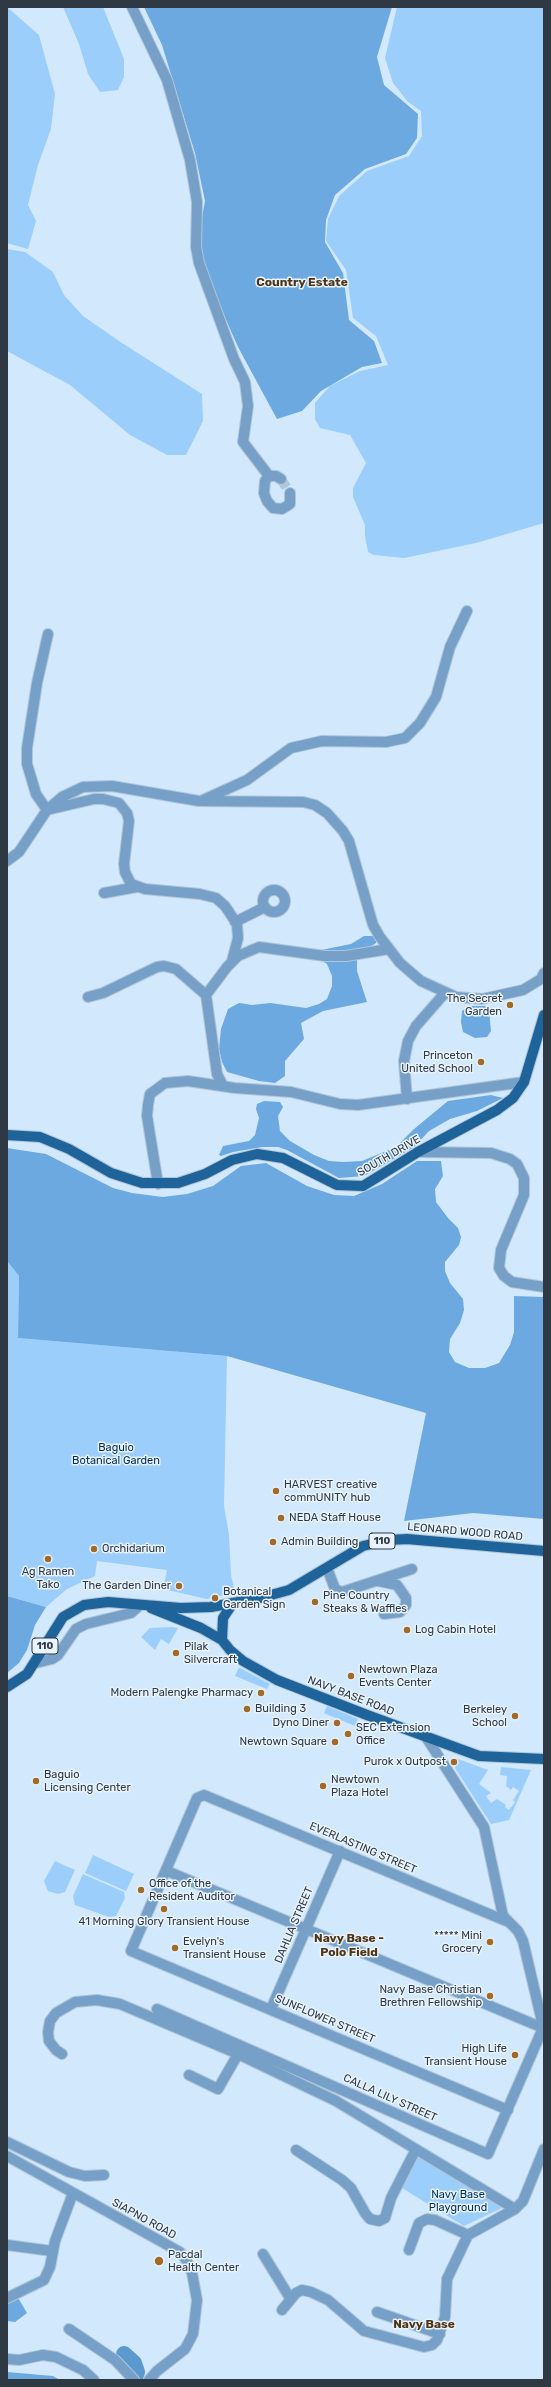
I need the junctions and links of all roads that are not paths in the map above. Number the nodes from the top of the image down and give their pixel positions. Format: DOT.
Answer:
graph roads {
  1 [pos="132,7"];
  2 [pos="270,476"];
  3 [pos="281,479"];
  4 [pos="290,494"];
  5 [pos="467,611"];
  6 [pos="48,634"];
  7 [pos="199,801"];
  8 [pos="47,810"];
  9 [pos="7,861"];
  10 [pos="137,887"];
  11 [pos="104,894"];
  12 [pos="265,907"];
  13 [pos="237,927"];
  14 [pos="251,949"];
  15 [pos="389,949"];
  16 [pos="232,961"];
  17 [pos="544,973"];
  18 [pos="444,994"];
  19 [pos="206,995"];
  20 [pos="88,997"];
  21 [pos="544,1015"];
  22 [pos="218,1082"];
  23 [pos="524,1082"];
  24 [pos="407,1099"];
  25 [pos="7,1134"];
  26 [pos="418,1152"];
  27 [pos="158,1184"];
  28 [pos="544,1287"];
  29 [pos="544,1551"];
  30 [pos="327,1568"];
  31 [pos="412,1569"];
  32 [pos="378,1580"];
  33 [pos="234,1603"];
  34 [pos="143,1605"];
  35 [pos="384,1614"];
  36 [pos="222,1640"];
  37 [pos="36,1663"];
  38 [pos="7,1688"];
  39 [pos="426,1737"];
  40 [pos="544,1759"];
  41 [pos="340,1851"];
  42 [pos="167,1871"];
  43 [pos="506,1921"];
  44 [pos="305,1930"];
  45 [pos="157,2009"];
  46 [pos="271,2009"];
  47 [pos="544,2028"];
  48 [pos="62,2054"];
  49 [pos="238,2054"];
  50 [pos="189,2075"];
  51 [pos="508,2110"];
  52 [pos="7,2142"];
  53 [pos="416,2149"];
  54 [pos="544,2149"];
  55 [pos="296,2150"];
  56 [pos="7,2156"];
  57 [pos="104,2175"];
  58 [pos="73,2193"];
  59 [pos="515,2209"];
  60 [pos="468,2235"];
  61 [pos="7,2245"];
  62 [pos="409,2250"];
  63 [pos="52,2252"];
  64 [pos="263,2254"];
  65 [pos="7,2298"];
  66 [pos="290,2298"];
  67 [pos="282,2310"];
  68 [pos="377,2312"];
  69 [pos="69,2329"];
  70 [pos="440,2334"];
  71 [pos="7,2359"];
  72 [pos="94,2380"];
  73 [pos="134,2380"];
  74 [pos="149,2380"];
  1 -- 2 [label="street"];
  2 -- 3 [label="street"];
  2 -- 4 [label="street"];
  5 -- 7 [label="street"];
  6 -- 8 [label="street"];
  7 -- 8 [label="street"];
  7 -- 15 [label="street"];
  8 -- 9 [label="street"];
  8 -- 10 [label="street"];
  10 -- 11 [label="street"];
  10 -- 13 [label="street"];
  12 -- 13 [label="street"];
  13 -- 14 [label="street"];
  13 -- 16 [label="street"];
  14 -- 15 [label="street"];
  14 -- 16 [label="street"];
  15 -- 18 [label="street"];
  16 -- 19 [label="street"];
  17 -- 18 [label="street"];
  18 -- 24 [label="street"];
  19 -- 20 [label="street"];
  19 -- 22 [label="street"];
  21 -- 23 [label="main road, SOUTH DRIVE"];
  22 -- 24 [label="street"];
  22 -- 27 [label="street"];
  23 -- 24 [label="street"];
  23 -- 26 [label="main road, SOUTH DRIVE"];
  25 -- 27 [label="main road, SOUTH DRIVE"];
  26 -- 27 [label="main road, SOUTH DRIVE"];
  26 -- 28 [label="street"];
  29 -- 30 [label="main road, LEONARD WOOD ROAD / 110"];
  30 -- 32 [label="street"];
  30 -- 33 [label="main road, LEONARD WOOD ROAD / 110"];
  31 -- 32 [label="street"];
  32 -- 35 [label="street"];
  33 -- 34 [label="main road, LEONARD WOOD ROAD / 110"];
  33 -- 36 [label="main road"];
  34 -- 36 [label="main road, NAVY BASE ROAD"];
  34 -- 37 [label="street"];
  34 -- 37 [label="main road, LEONARD WOOD ROAD / 110"];
  36 -- 39 [label="main road, NAVY BASE ROAD"];
  37 -- 38 [label="main road, LEONARD WOOD ROAD / 110"];
  39 -- 40 [label="main road, NAVY BASE ROAD"];
  39 -- 43 [label="street"];
  41 -- 42 [label="street, EVERLASTING STREET"];
  41 -- 43 [label="street, EVERLASTING STREET"];
  41 -- 44 [label="street, DAHLIA STREET"];
  42 -- 44 [label="street"];
  42 -- 46 [label="street, SUNFLOWER STREET"];
  43 -- 47 [label="street"];
  44 -- 46 [label="street, DAHLIA STREET"];
  44 -- 47 [label="street"];
  45 -- 51 [label="street, CALLA LILY STREET"];
  46 -- 51 [label="street, SUNFLOWER STREET"];
  47 -- 51 [label="street, CALLA LILY STREET"];
  48 -- 49 [label="street"];
  49 -- 50 [label="street"];
  49 -- 53 [label="street"];
  52 -- 57 [label="street"];
  53 -- 55 [label="street"];
  53 -- 59 [label="street"];
  54 -- 59 [label="street"];
  56 -- 58 [label="street, SIAPNO ROAD"];
  58 -- 63 [label="street"];
  58 -- 74 [label="street, SIAPNO ROAD"];
  59 -- 60 [label="street"];
  60 -- 62 [label="street"];
  60 -- 70 [label="street"];
  61 -- 63 [label="street"];
  63 -- 65 [label="street"];
  64 -- 66 [label="street"];
  66 -- 67 [label="street"];
  66 -- 70 [label="street"];
  68 -- 70 [label="street"];
  69 -- 73 [label="street"];
  71 -- 72 [label="street"];
}
